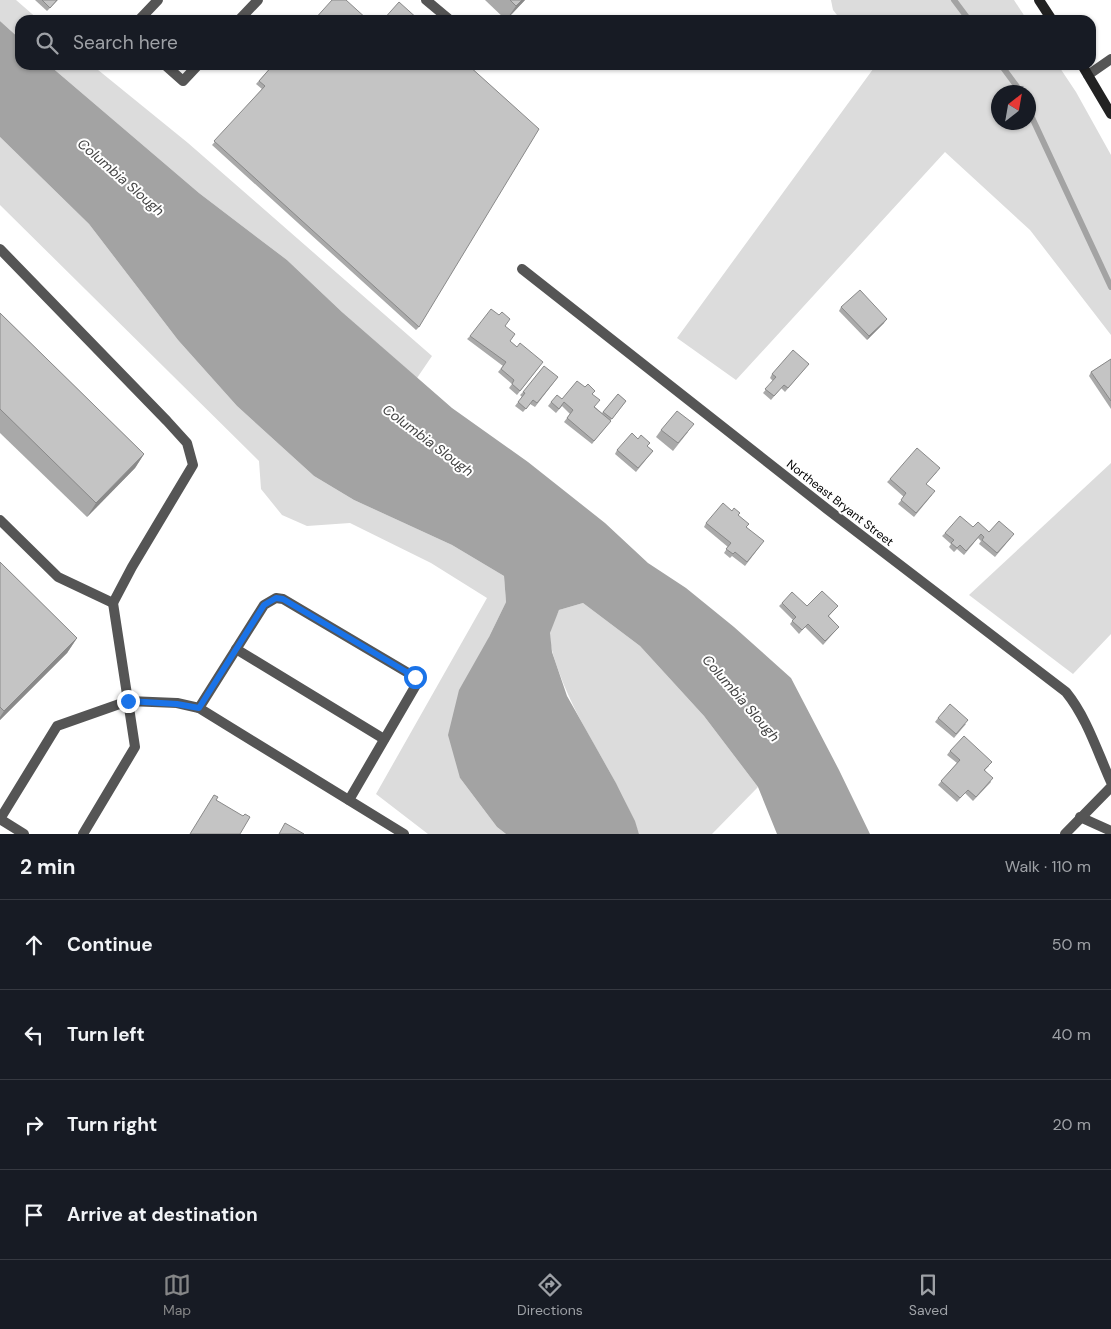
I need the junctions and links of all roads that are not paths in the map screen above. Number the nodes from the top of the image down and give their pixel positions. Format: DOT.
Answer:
graph roads {
  1 [pos="158,0"];
  2 [pos="258,0"];
  3 [pos="426,0"];
  4 [pos="1039,0"];
  5 [pos="144,15"];
  6 [pos="244,15"];
  7 [pos="444,15"];
  8 [pos="1049,15"];
  9 [pos="1111,60"];
  10 [pos="1096,69"];
  11 [pos="171,70"];
  12 [pos="193,70"];
  13 [pos="1085,70"];
  14 [pos="1095,70"];
  15 [pos="1088,74"];
  16 [pos="1111,114"];
  17 [pos="0,249"];
  18 [pos="522,268"];
  19 [pos="0,520"];
  20 [pos="113,603"];
  21 [pos="236,650"];
  22 [pos="128,701"];
  23 [pos="199,708"];
  24 [pos="384,739"];
  25 [pos="1111,782"];
  26 [pos="1111,787"];
  27 [pos="349,800"];
  28 [pos="1080,817"];
  29 [pos="1111,831"];
  30 [pos="24,834"];
  31 [pos="82,834"];
  32 [pos="404,834"];
  33 [pos="1065,834"];
  1 -- 5 [label="street"];
  2 -- 6 [label="street"];
  3 -- 7 [label="street"];
  4 -- 8 [label="street"];
  9 -- 10 [label="street"];
  11 -- 12 [label="street"];
  13 -- 15 [label="street"];
  14 -- 15 [label="street"];
  15 -- 16 [label="street"];
  17 -- 20 [label="street"];
  18 -- 25 [label="street, Northeast Bryant Street"];
  19 -- 20 [label="street"];
  20 -- 22 [label="street"];
  21 -- 23 [label="street"];
  21 -- 24 [label="street"];
  21 -- 24 [label="street"];
  22 -- 23 [label="street"];
  22 -- 30 [label="street"];
  22 -- 31 [label="street"];
  23 -- 27 [label="street"];
  24 -- 27 [label="street"];
  26 -- 28 [label="street"];
  27 -- 32 [label="street"];
  28 -- 29 [label="street"];
  28 -- 33 [label="street"];
}
